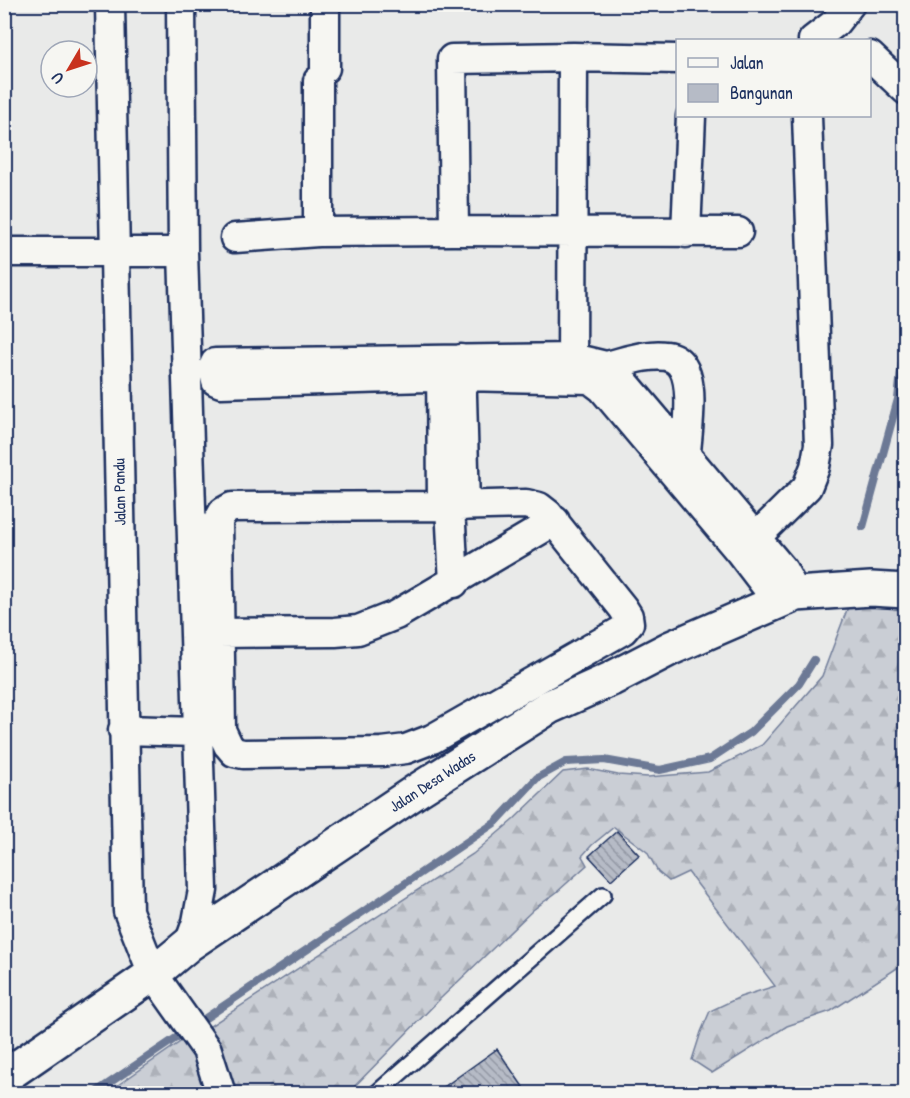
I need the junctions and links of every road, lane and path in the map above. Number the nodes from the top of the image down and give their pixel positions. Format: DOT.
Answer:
graph roads {
  1 [pos="110,4"];
  2 [pos="182,4"];
  3 [pos="325,4"];
  4 [pos="573,57"];
  5 [pos="871,57"];
  6 [pos="676,59"];
  7 [pos="906,90"];
  8 [pos="691,117"];
  9 [pos="807,117"];
  10 [pos="454,231"];
  11 [pos="318,232"];
  12 [pos="574,232"];
  13 [pos="738,232"];
  14 [pos="686,233"];
  15 [pos="235,238"];
  16 [pos="114,251"];
  17 [pos="4,252"];
  18 [pos="183,252"];
  19 [pos="451,368"];
  20 [pos="586,371"];
  21 [pos="245,373"];
  22 [pos="672,454"];
  23 [pos="453,506"];
  24 [pos="555,521"];
  25 [pos="748,545"];
  26 [pos="454,583"];
  27 [pos="906,591"];
  28 [pos="785,598"];
  29 [pos="219,633"];
  30 [pos="123,730"];
  31 [pos="198,732"];
  32 [pos="603,896"];
  33 [pos="189,944"];
  34 [pos="153,974"];
  35 [pos="4,1077"];
  36 [pos="221,1094"];
  37 [pos="376,1094"];
  1 -- 16 [label="street, Jalan Pandu"];
  2 -- 18 [label="street"];
  3 -- 11 [label="street"];
  4 -- 6 [label="street"];
  4 -- 10 [label="street"];
  4 -- 12 [label="street"];
  5 -- 7 [label="street"];
  8 -- 14 [label="street"];
  9 -- 25 [label="street"];
  10 -- 11 [label="street"];
  10 -- 12 [label="street"];
  11 -- 15 [label="street"];
  12 -- 14 [label="street"];
  12 -- 20 [label="street"];
  13 -- 14 [label="street"];
  16 -- 17 [label="street"];
  16 -- 18 [label="street"];
  16 -- 30 [label="street, Jalan Pandu"];
  18 -- 31 [label="street"];
  19 -- 20 [label="street"];
  19 -- 21 [label="street"];
  19 -- 23 [label="street"];
  20 -- 22 [label="street"];
  20 -- 22 [label="street"];
  22 -- 25 [label="street"];
  23 -- 24 [label="street"];
  23 -- 26 [label="street"];
  23 -- 29 [label="street"];
  24 -- 26 [label="street"];
  24 -- 29 [label="street"];
  25 -- 28 [label="street"];
  26 -- 29 [label="street"];
  27 -- 28 [label="main road, Jalan Desa Wadas"];
  28 -- 33 [label="main road, Jalan Desa Wadas"];
  30 -- 31 [label="street"];
  30 -- 34 [label="street, Jalan Pandu"];
  31 -- 33 [label="street"];
  32 -- 37 [label="lane"];
  33 -- 34 [label="main road, Jalan Desa Wadas"];
  34 -- 35 [label="main road, Jalan Desa Wadas"];
  34 -- 36 [label="street, Jalan Pandu"];
}
